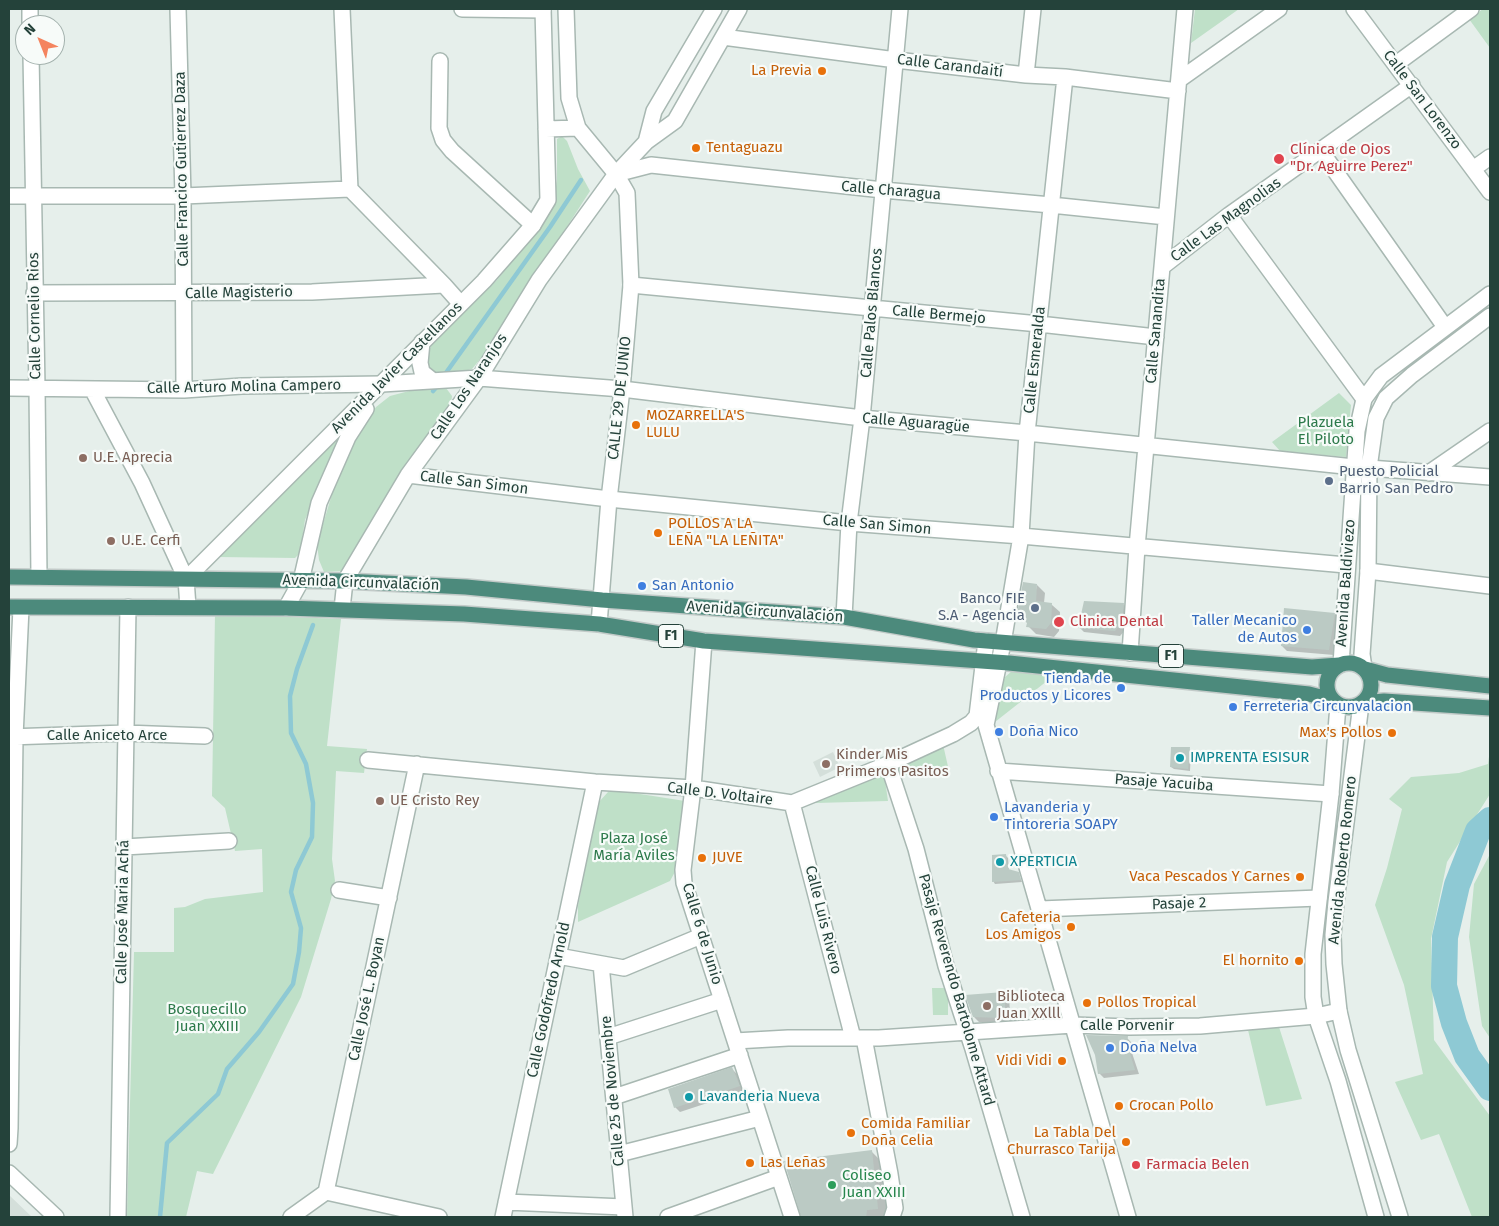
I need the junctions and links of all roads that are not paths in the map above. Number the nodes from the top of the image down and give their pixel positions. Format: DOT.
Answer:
graph roads {
  1 [pos="178,9"];
  2 [pos="342,9"];
  3 [pos="462,9"];
  4 [pos="543,9"];
  5 [pos="566,9"];
  6 [pos="714,9"];
  7 [pos="739,9"];
  8 [pos="900,9"];
  9 [pos="1033,9"];
  10 [pos="1185,9"];
  11 [pos="1279,9"];
  12 [pos="1354,9"];
  13 [pos="1471,9"];
  14 [pos="723,37"];
  15 [pos="896,60"];
  16 [pos="440,61"];
  17 [pos="1396,64"];
  18 [pos="31,65"];
  19 [pos="1026,75"];
  20 [pos="1065,77"];
  21 [pos="1412,85"];
  22 [pos="1178,86"];
  23 [pos="578,128"];
  24 [pos="546,129"];
  25 [pos="646,142"];
  26 [pos="1321,151"];
  27 [pos="1490,157"];
  28 [pos="1474,169"];
  29 [pos="616,174"];
  30 [pos="350,190"];
  31 [pos="883,190"];
  32 [pos="1490,192"];
  33 [pos="33,195"];
  34 [pos="9,196"];
  35 [pos="183,196"];
  36 [pos="1051,205"];
  37 [pos="1229,215"];
  38 [pos="1166,217"];
  39 [pos="533,225"];
  40 [pos="1162,267"];
  41 [pos="444,285"];
  42 [pos="632,285"];
  43 [pos="34,293"];
  44 [pos="184,294"];
  45 [pos="1490,294"];
  46 [pos="460,303"];
  47 [pos="872,309"];
  48 [pos="1490,316"];
  49 [pos="1039,324"];
  50 [pos="1445,327"];
  51 [pos="1156,337"];
  52 [pos="422,342"];
  53 [pos="479,378"];
  54 [pos="432,380"];
  55 [pos="382,384"];
  56 [pos="9,388"];
  57 [pos="37,388"];
  58 [pos="92,389"];
  59 [pos="622,389"];
  60 [pos="184,390"];
  61 [pos="1364,399"];
  62 [pos="862,418"];
  63 [pos="1490,430"];
  64 [pos="1027,433"];
  65 [pos="1146,446"];
  66 [pos="1362,467"];
  67 [pos="1429,473"];
  68 [pos="408,475"];
  69 [pos="1490,478"];
  70 [pos="609,498"];
  71 [pos="849,523"];
  72 [pos="1021,536"];
  73 [pos="1137,547"];
  74 [pos="1346,565"];
  75 [pos="1368,571"];
  76 [pos="9,577"];
  77 [pos="39,577"];
  78 [pos="186,579"];
  79 [pos="301,581"];
  80 [pos="345,582"];
  81 [pos="1490,586"];
  82 [pos="602,600"];
  83 [pos="128,607"];
  84 [pos="188,607"];
  85 [pos="15,608"];
  86 [pos="286,608"];
  87 [pos="342,608"];
  88 [pos="844,617"];
  89 [pos="599,624"];
  90 [pos="704,641"];
  91 [pos="986,641"];
  92 [pos="1003,643"];
  93 [pos="1130,653"];
  94 [pos="991,661"];
  95 [pos="1340,665"];
  96 [pos="1365,669"];
  97 [pos="1490,686"];
  98 [pos="1335,702"];
  99 [pos="1362,704"];
  100 [pos="1490,708"];
  101 [pos="125,734"];
  102 [pos="205,736"];
  103 [pos="12,737"];
  104 [pos="368,760"];
  105 [pos="417,764"];
  106 [pos="888,764"];
  107 [pos="998,771"];
  108 [pos="596,782"];
  109 [pos="694,788"];
  110 [pos="1331,794"];
  111 [pos="792,803"];
  112 [pos="229,841"];
  113 [pos="124,847"];
  114 [pos="339,890"];
  115 [pos="389,898"];
  116 [pos="1319,898"];
  117 [pos="1040,910"];
  118 [pos="701,936"];
  119 [pos="558,956"];
  120 [pos="601,964"];
  121 [pos="722,1000"];
  122 [pos="1339,1011"];
  123 [pos="1316,1016"];
  124 [pos="1073,1025"];
  125 [pos="967,1032"];
  126 [pos="608,1036"];
  127 [pos="859,1038"];
  128 [pos="737,1048"];
  129 [pos="614,1097"];
  130 [pos="760,1118"];
  131 [pos="9,1144"];
  132 [pos="619,1154"];
  133 [pos="9,1173"];
  134 [pos="779,1177"];
  135 [pos="326,1192"];
  136 [pos="506,1202"];
  137 [pos="624,1212"];
  138 [pos="56,1217"];
  139 [pos="118,1217"];
  140 [pos="291,1217"];
  141 [pos="439,1217"];
  142 [pos="503,1217"];
  143 [pos="668,1217"];
  144 [pos="792,1217"];
  145 [pos="892,1217"];
  146 [pos="1022,1217"];
  147 [pos="1128,1217"];
  148 [pos="1376,1217"];
  149 [pos="1400,1217"];
  1 -- 35 [label="street, Calle Francico Gutierrez Daza"];
  2 -- 30 [label="street"];
  3 -- 4 [label="street"];
  4 -- 24 [label="street, Avenida Javier Castellanos"];
  5 -- 23 [label="street"];
  6 -- 25 [label="street"];
  7 -- 14 [label="street"];
  8 -- 15 [label="street, Calle Palos Blancos"];
  9 -- 19 [label="street"];
  10 -- 22 [label="street, Calle Sanandita"];
  11 -- 22 [label="street"];
  12 -- 17 [label="street, Calle San Lorenzo"];
  13 -- 17 [label="street"];
  14 -- 15 [label="street, Calle Carandaití"];
  14 -- 25 [label="street"];
  15 -- 19 [label="street, Calle Carandaití"];
  15 -- 31 [label="street, Calle Palos Blancos"];
  16 -- 39 [label="street"];
  17 -- 21 [label="street, Calle San Lorenzo"];
  18 -- 33 [label="street, Calle Cornelio Rios"];
  19 -- 20 [label="street, Calle Carandaití"];
  20 -- 22 [label="street, Calle Carandaití"];
  20 -- 36 [label="street, Calle Esmeralda"];
  21 -- 26 [label="street, Calle Las Magnolias"];
  21 -- 28 [label="street, Calle San Lorenzo"];
  22 -- 38 [label="street, Calle Sanandita"];
  23 -- 24 [label="street"];
  23 -- 29 [label="street, CALLE 29 DE JUNIO"];
  24 -- 39 [label="street, Avenida Javier Castellanos"];
  25 -- 29 [label="street"];
  26 -- 37 [label="street, Calle Las Magnolias"];
  26 -- 50 [label="street"];
  27 -- 28 [label="street"];
  28 -- 32 [label="street, Calle San Lorenzo"];
  29 -- 31 [label="street, Calle Charagua"];
  29 -- 42 [label="street, CALLE 29 DE JUNIO"];
  29 -- 53 [label="street, Calle Los Naranjos"];
  30 -- 35 [label="street"];
  30 -- 41 [label="street"];
  31 -- 36 [label="street, Calle Charagua"];
  31 -- 47 [label="street, Calle Palos Blancos"];
  33 -- 34 [label="street"];
  33 -- 35 [label="street"];
  33 -- 43 [label="street, Calle Cornelio Rios"];
  35 -- 44 [label="street, Calle Francico Gutierrez Daza"];
  36 -- 38 [label="street, Calle Charagua"];
  36 -- 49 [label="street, Calle Esmeralda"];
  37 -- 40 [label="street, Calle Las Magnolias"];
  37 -- 61 [label="street"];
  38 -- 40 [label="street, Calle Sanandita"];
  39 -- 46 [label="street, Avenida Javier Castellanos"];
  40 -- 51 [label="street, Calle Sanandita"];
  41 -- 44 [label="street, Calle Magisterio"];
  41 -- 46 [label="street"];
  42 -- 47 [label="street, Calle Bermejo"];
  42 -- 59 [label="street, CALLE 29 DE JUNIO"];
  43 -- 44 [label="street, Calle Magisterio"];
  43 -- 57 [label="street, Calle Cornelio Rios"];
  44 -- 60 [label="street, Calle Francico Gutierrez Daza"];
  45 -- 50 [label="street, Avenida Baldiviezo"];
  46 -- 52 [label="street, Avenida Javier Castellanos"];
  47 -- 49 [label="street, Calle Bermejo"];
  47 -- 62 [label="street, Calle Palos Blancos"];
  48 -- 66 [label="street, Avenida Baldiviezo"];
  49 -- 51 [label="street, Calle Bermejo"];
  49 -- 64 [label="street, Calle Esmeralda"];
  50 -- 61 [label="street, Avenida Baldiviezo"];
  51 -- 65 [label="street, Calle Sanandita"];
  52 -- 54 [label="street"];
  52 -- 55 [label="street, Avenida Javier Castellanos"];
  53 -- 54 [label="street, Calle Arturo Molina Campero"];
  53 -- 59 [label="street, Calle Aguaragüe"];
  53 -- 68 [label="street, Calle Los Naranjos"];
  54 -- 55 [label="street, Calle Arturo Molina Campero"];
  55 -- 60 [label="street, Calle Arturo Molina Campero"];
  55 -- 78 [label="street, Avenida Javier Castellanos"];
  55 -- 79 [label="street"];
  56 -- 57 [label="street, Calle Arturo Molina Campero"];
  57 -- 58 [label="street, Calle Arturo Molina Campero"];
  57 -- 77 [label="street, Calle Cornelio Rios"];
  58 -- 60 [label="street, Calle Arturo Molina Campero"];
  58 -- 78 [label="street"];
  59 -- 62 [label="street, Calle Aguaragüe"];
  59 -- 70 [label="street, CALLE 29 DE JUNIO"];
  61 -- 66 [label="street, Avenida Baldiviezo"];
  62 -- 64 [label="street, Calle Aguaragüe"];
  62 -- 71 [label="street, Calle Palos Blancos"];
  63 -- 67 [label="street"];
  64 -- 65 [label="street, Calle Aguaragüe"];
  64 -- 72 [label="street, Calle Esmeralda"];
  65 -- 66 [label="street, Calle Aguaragüe"];
  65 -- 73 [label="street, Calle Sanandita"];
  66 -- 67 [label="street, Calle Aguaragüe"];
  66 -- 74 [label="street, Avenida Baldiviezo"];
  66 -- 75 [label="street, Avenida Baldiviezo"];
  67 -- 69 [label="street, Calle Aguaragüe"];
  68 -- 70 [label="street, Calle San Simon"];
  68 -- 80 [label="street, Calle Los Naranjos"];
  70 -- 71 [label="street, Calle San Simon"];
  70 -- 82 [label="street, CALLE 29 DE JUNIO"];
  71 -- 72 [label="street, Calle San Simon"];
  71 -- 88 [label="street, Calle Palos Blancos"];
  72 -- 73 [label="street, Calle San Simon"];
  72 -- 92 [label="street, Calle Esmeralda"];
  73 -- 74 [label="street, Calle San Simon"];
  73 -- 93 [label="street, Calle Sanandita"];
  74 -- 95 [label="street, Avenida Baldiviezo"];
  75 -- 81 [label="street"];
  75 -- 96 [label="street, Avenida Baldiviezo"];
  76 -- 77 [label="highway, Avenida Circunvalación / F1"];
  77 -- 78 [label="highway, Avenida Circunvalación / F1"];
  78 -- 79 [label="highway, Avenida Circunvalación / F1"];
  78 -- 84 [label="street"];
  79 -- 80 [label="highway, Avenida Circunvalación / F1"];
  79 -- 86 [label="street"];
  80 -- 82 [label="highway, Avenida Circunvalación / F1"];
  80 -- 87 [label="street, Calle Los Naranjos"];
  82 -- 88 [label="highway, Avenida Circunvalación / F1"];
  82 -- 89 [label="street, CALLE 29 DE JUNIO"];
  83 -- 84 [label="highway, Avenida Circunvalación / F1"];
  83 -- 85 [label="highway, Avenida Circunvalación / F1"];
  83 -- 101 [label="street, Calle José Maria Achá"];
  84 -- 86 [label="highway, Avenida Circunvalación / F1"];
  85 -- 103 [label="street"];
  86 -- 87 [label="highway, Avenida Circunvalación / F1"];
  87 -- 89 [label="highway, Avenida Circunvalación / F1"];
  88 -- 91 [label="highway, Avenida Circunvalación / F1"];
  89 -- 90 [label="highway, Avenida Circunvalación / F1"];
  90 -- 94 [label="highway, Avenida Circunvalación / F1"];
  90 -- 109 [label="street, Calle 6 de Junio"];
  91 -- 92 [label="highway, Avenida Circunvalación / F1"];
  91 -- 94 [label="street, Calle D. Voltaire"];
  92 -- 93 [label="highway, Avenida Circunvalación / F1"];
  92 -- 94 [label="street, Calle Esmeralda"];
  93 -- 95 [label="highway, Avenida Circunvalación / F1"];
  94 -- 98 [label="highway, Avenida Circunvalación / F1"];
  94 -- 106 [label="street, Calle D. Voltaire"];
  94 -- 107 [label="street"];
  95 -- 96 [label="highway, F1"];
  95 -- 98 [label="highway"];
  96 -- 97 [label="highway, F1"];
  96 -- 99 [label="highway"];
  98 -- 99 [label="highway, F1"];
  98 -- 110 [label="street, Avenida Roberto Romero"];
  99 -- 100 [label="highway, F1"];
  99 -- 122 [label="street, Avenida Roberto Romero"];
  101 -- 102 [label="street, Calle Aniceto Arce"];
  101 -- 103 [label="street, Calle Aniceto Arce"];
  101 -- 113 [label="street, Calle José Maria Achá"];
  103 -- 131 [label="street"];
  104 -- 105 [label="street, Calle D. Voltaire"];
  105 -- 108 [label="street, Calle D. Voltaire"];
  105 -- 115 [label="street, Calle José L. Boyan"];
  106 -- 111 [label="street, Calle D. Voltaire"];
  106 -- 125 [label="street, Pasaje Reverendo Bartolome Attard"];
  107 -- 110 [label="street, Pasaje Yacuiba"];
  107 -- 117 [label="street"];
  108 -- 109 [label="street, Calle D. Voltaire"];
  108 -- 119 [label="street, Calle Godofredo Arnold"];
  109 -- 111 [label="street, Calle D. Voltaire"];
  109 -- 118 [label="street, Calle 6 de Junio"];
  110 -- 116 [label="street, Avenida Roberto Romero"];
  111 -- 127 [label="street, Calle Luis Rivero"];
  112 -- 113 [label="street"];
  113 -- 139 [label="street, Calle José Maria Achá"];
  114 -- 115 [label="street"];
  115 -- 135 [label="street, Calle José L. Boyan"];
  116 -- 117 [label="street, Pasaje 2"];
  116 -- 123 [label="street, Avenida Roberto Romero"];
  117 -- 124 [label="street"];
  118 -- 120 [label="street"];
  118 -- 121 [label="street, Calle 6 de Junio"];
  119 -- 120 [label="street"];
  119 -- 136 [label="street, Calle Godofredo Arnold"];
  120 -- 126 [label="street, Calle 25 de Noviembre"];
  121 -- 126 [label="street"];
  121 -- 128 [label="street, Calle 6 de Junio"];
  122 -- 123 [label="street, Calle Porvenir"];
  122 -- 149 [label="street, Avenida Roberto Romero"];
  123 -- 124 [label="street, Calle Porvenir"];
  123 -- 148 [label="street, Avenida Roberto Romero"];
  124 -- 125 [label="street, Calle Porvenir"];
  124 -- 147 [label="street"];
  125 -- 127 [label="street, Calle Porvenir"];
  125 -- 146 [label="street, Pasaje Reverendo Bartolome Attard"];
  126 -- 129 [label="street, Calle 25 de Noviembre"];
  127 -- 128 [label="street, Calle Porvenir"];
  127 -- 145 [label="street, Calle Luis Rivero"];
  128 -- 129 [label="street, Calle Porvenir"];
  128 -- 130 [label="street, Calle 6 de Junio"];
  129 -- 132 [label="street, Calle 25 de Noviembre"];
  130 -- 132 [label="street"];
  130 -- 134 [label="street, Calle 6 de Junio"];
  132 -- 137 [label="street, Calle 25 de Noviembre"];
  133 -- 138 [label="street"];
  134 -- 143 [label="street"];
  134 -- 144 [label="street, Calle 6 de Junio"];
  135 -- 140 [label="street"];
  135 -- 141 [label="street"];
  136 -- 137 [label="street"];
  136 -- 142 [label="street, Calle Godofredo Arnold"];
}
